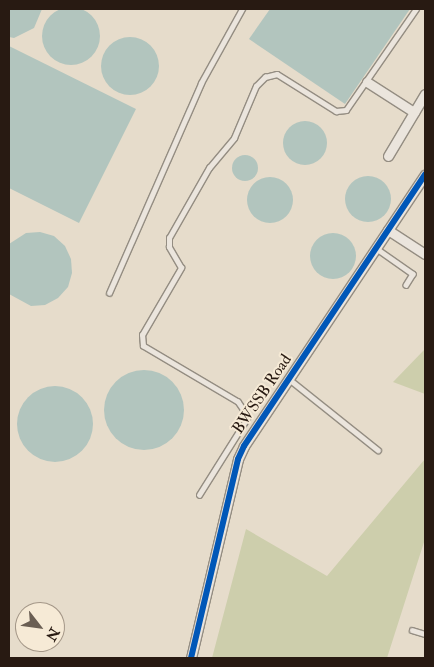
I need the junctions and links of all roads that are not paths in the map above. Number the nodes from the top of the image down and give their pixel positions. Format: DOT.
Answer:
graph roads {
  1 [pos="242,9"];
  2 [pos="416,9"];
  3 [pos="367,82"];
  4 [pos="425,94"];
  5 [pos="414,112"];
  6 [pos="388,156"];
  7 [pos="425,175"];
  8 [pos="388,230"];
  9 [pos="376,248"];
  10 [pos="425,254"];
  11 [pos="406,285"];
  12 [pos="109,293"];
  13 [pos="289,379"];
  14 [pos="378,450"];
  15 [pos="199,495"];
  16 [pos="412,630"];
  17 [pos="425,634"];
  18 [pos="191,658"];
  1 -- 12 [label="lane"];
  2 -- 3 [label="lane"];
  3 -- 5 [label="street"];
  3 -- 15 [label="lane"];
  4 -- 5 [label="street"];
  5 -- 6 [label="street"];
  7 -- 8 [label="street, BWSSB Road"];
  8 -- 9 [label="street, BWSSB Road"];
  8 -- 10 [label="street"];
  9 -- 11 [label="lane"];
  9 -- 13 [label="street, BWSSB Road"];
  13 -- 14 [label="lane"];
  13 -- 18 [label="street, BWSSB Road"];
  16 -- 17 [label="lane"];
}
